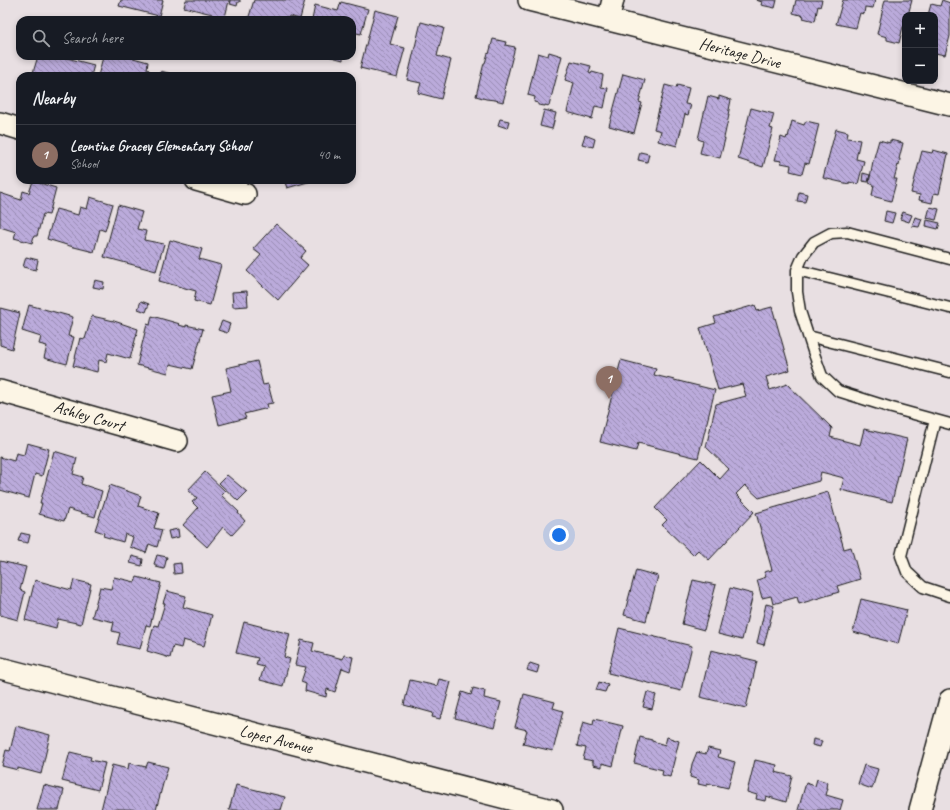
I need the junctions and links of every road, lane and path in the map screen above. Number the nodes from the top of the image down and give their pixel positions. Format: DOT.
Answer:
graph roads {
  1 [pos="529,0"];
  2 [pos="611,10"];
  3 [pos="950,105"];
  4 [pos="0,123"];
  5 [pos="16,128"];
  6 [pos="210,184"];
  7 [pos="245,194"];
  8 [pos="950,259"];
  9 [pos="797,270"];
  10 [pos="950,308"];
  11 [pos="808,336"];
  12 [pos="950,372"];
  13 [pos="0,391"];
  14 [pos="935,420"];
  15 [pos="950,424"];
  16 [pos="177,441"];
  17 [pos="947,595"];
  18 [pos="0,668"];
  19 [pos="950,700"];
  20 [pos="943,753"];
  21 [pos="552,810"];
  22 [pos="920,810"];
  1 -- 2 [label="street, Heritage Drive"];
  2 -- 3 [label="street, Heritage Drive"];
  4 -- 5 [label="street"];
  6 -- 7 [label="street"];
  8 -- 9 [label="lane"];
  9 -- 10 [label="lane"];
  9 -- 11 [label="lane"];
  11 -- 12 [label="lane"];
  11 -- 14 [label="lane"];
  13 -- 16 [label="street, Ashley Court"];
  14 -- 15 [label="lane"];
  14 -- 17 [label="lane"];
  18 -- 21 [label="street, Lopes Avenue"];
  19 -- 20 [label="street"];
  20 -- 22 [label="street"];
}
